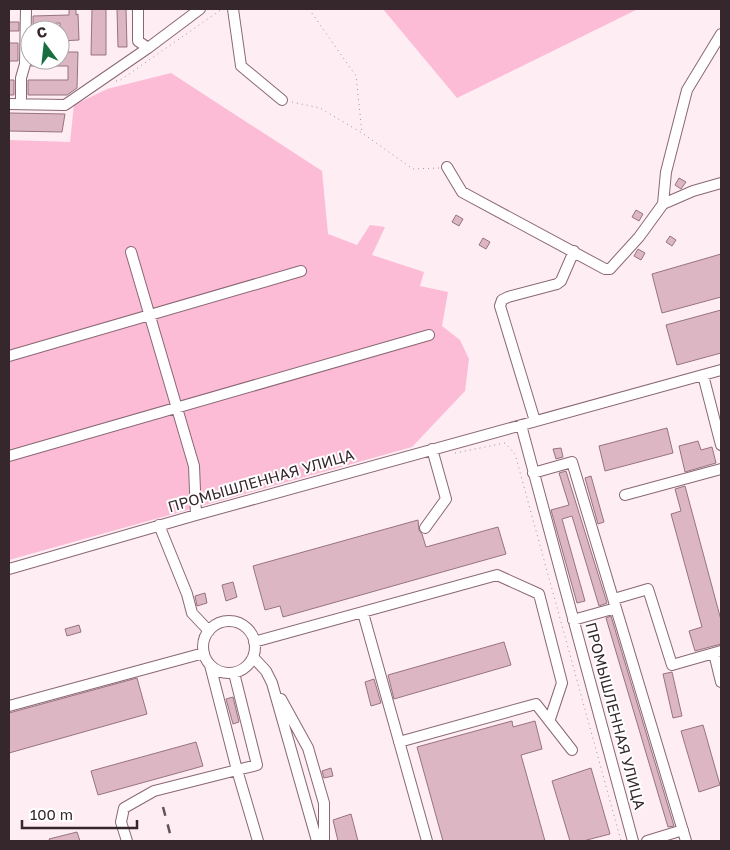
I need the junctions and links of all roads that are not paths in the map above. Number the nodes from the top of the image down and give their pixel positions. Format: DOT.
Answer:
graph roads {
  1 [pos="26,9"];
  2 [pos="138,9"];
  3 [pos="200,9"];
  4 [pos="233,9"];
  5 [pos="721,34"];
  6 [pos="148,48"];
  7 [pos="282,100"];
  8 [pos="9,104"];
  9 [pos="21,104"];
  10 [pos="447,167"];
  11 [pos="721,183"];
  12 [pos="663,204"];
  13 [pos="574,251"];
  14 [pos="131,252"];
  15 [pos="301,271"];
  16 [pos="149,315"];
  17 [pos="428,335"];
  18 [pos="9,356"];
  19 [pos="721,370"];
  20 [pos="702,375"];
  21 [pos="178,408"];
  22 [pos="535,421"];
  23 [pos="521,425"];
  24 [pos="721,445"];
  25 [pos="432,449"];
  26 [pos="9,456"];
  27 [pos="721,469"];
  28 [pos="533,473"];
  29 [pos="625,495"];
  30 [pos="196,514"];
  31 [pos="159,525"];
  32 [pos="425,528"];
  33 [pos="9,569"];
  34 [pos="615,604"];
  35 [pos="363,613"];
  36 [pos="573,620"];
  37 [pos="209,631"];
  38 [pos="254,642"];
  39 [pos="718,652"];
  40 [pos="204,653"];
  41 [pos="253,657"];
  42 [pos="210,665"];
  43 [pos="234,673"];
  44 [pos="721,682"];
  45 [pos="272,683"];
  46 [pos="9,706"];
  47 [pos="550,719"];
  48 [pos="399,742"];
  49 [pos="572,750"];
  50 [pos="238,770"];
  51 [pos="683,830"];
  52 [pos="128,841"];
  53 [pos="258,841"];
  54 [pos="316,841"];
  55 [pos="324,841"];
  56 [pos="427,841"];
  57 [pos="634,841"];
  58 [pos="647,841"];
  59 [pos="686,841"];
  1 -- 9 [label="street"];
  2 -- 6 [label="street"];
  3 -- 6 [label="street"];
  4 -- 7 [label="street"];
  5 -- 12 [label="street"];
  6 -- 9 [label="street"];
  8 -- 9 [label="street"];
  10 -- 13 [label="street"];
  11 -- 12 [label="street"];
  12 -- 13 [label="street"];
  13 -- 22 [label="street"];
  14 -- 16 [label="street"];
  15 -- 16 [label="street"];
  16 -- 18 [label="street"];
  16 -- 21 [label="street"];
  17 -- 21 [label="street"];
  19 -- 20 [label="street, ПРОМЫШЛЕННАЯ УЛИЦА"];
  20 -- 22 [label="street, ПРОМЫШЛЕННАЯ УЛИЦА"];
  20 -- 24 [label="street"];
  21 -- 26 [label="street"];
  21 -- 30 [label="street"];
  22 -- 23 [label="street, ПРОМЫШЛЕННАЯ УЛИЦА"];
  23 -- 25 [label="street, ПРОМЫШЛЕННАЯ УЛИЦА"];
  23 -- 28 [label="street, ПРОМЫШЛЕННАЯ УЛИЦА"];
  25 -- 30 [label="street, ПРОМЫШЛЕННАЯ УЛИЦА"];
  25 -- 32 [label="street"];
  27 -- 29 [label="street"];
  28 -- 34 [label="street"];
  28 -- 36 [label="street, ПРОМЫШЛЕННАЯ УЛИЦА"];
  30 -- 31 [label="street, ПРОМЫШЛЕННАЯ УЛИЦА"];
  31 -- 33 [label="street, ПРОМЫШЛЕННАЯ УЛИЦА"];
  31 -- 37 [label="street"];
  34 -- 36 [label="street"];
  34 -- 39 [label="street"];
  34 -- 51 [label="street"];
  35 -- 38 [label="street"];
  35 -- 47 [label="street"];
  35 -- 48 [label="street"];
  36 -- 57 [label="street, ПРОМЫШЛЕННАЯ УЛИЦА"];
  37 -- 38 [label="street"];
  37 -- 40 [label="street"];
  38 -- 41 [label="street"];
  39 -- 44 [label="street"];
  40 -- 42 [label="street"];
  40 -- 46 [label="street"];
  41 -- 43 [label="street"];
  41 -- 45 [label="street"];
  42 -- 43 [label="street"];
  42 -- 50 [label="street"];
  43 -- 50 [label="street"];
  45 -- 54 [label="street"];
  45 -- 55 [label="street"];
  47 -- 48 [label="street"];
  47 -- 49 [label="street"];
  48 -- 56 [label="street"];
  50 -- 52 [label="street"];
  50 -- 53 [label="street"];
  51 -- 58 [label="street"];
  51 -- 59 [label="street"];
}
